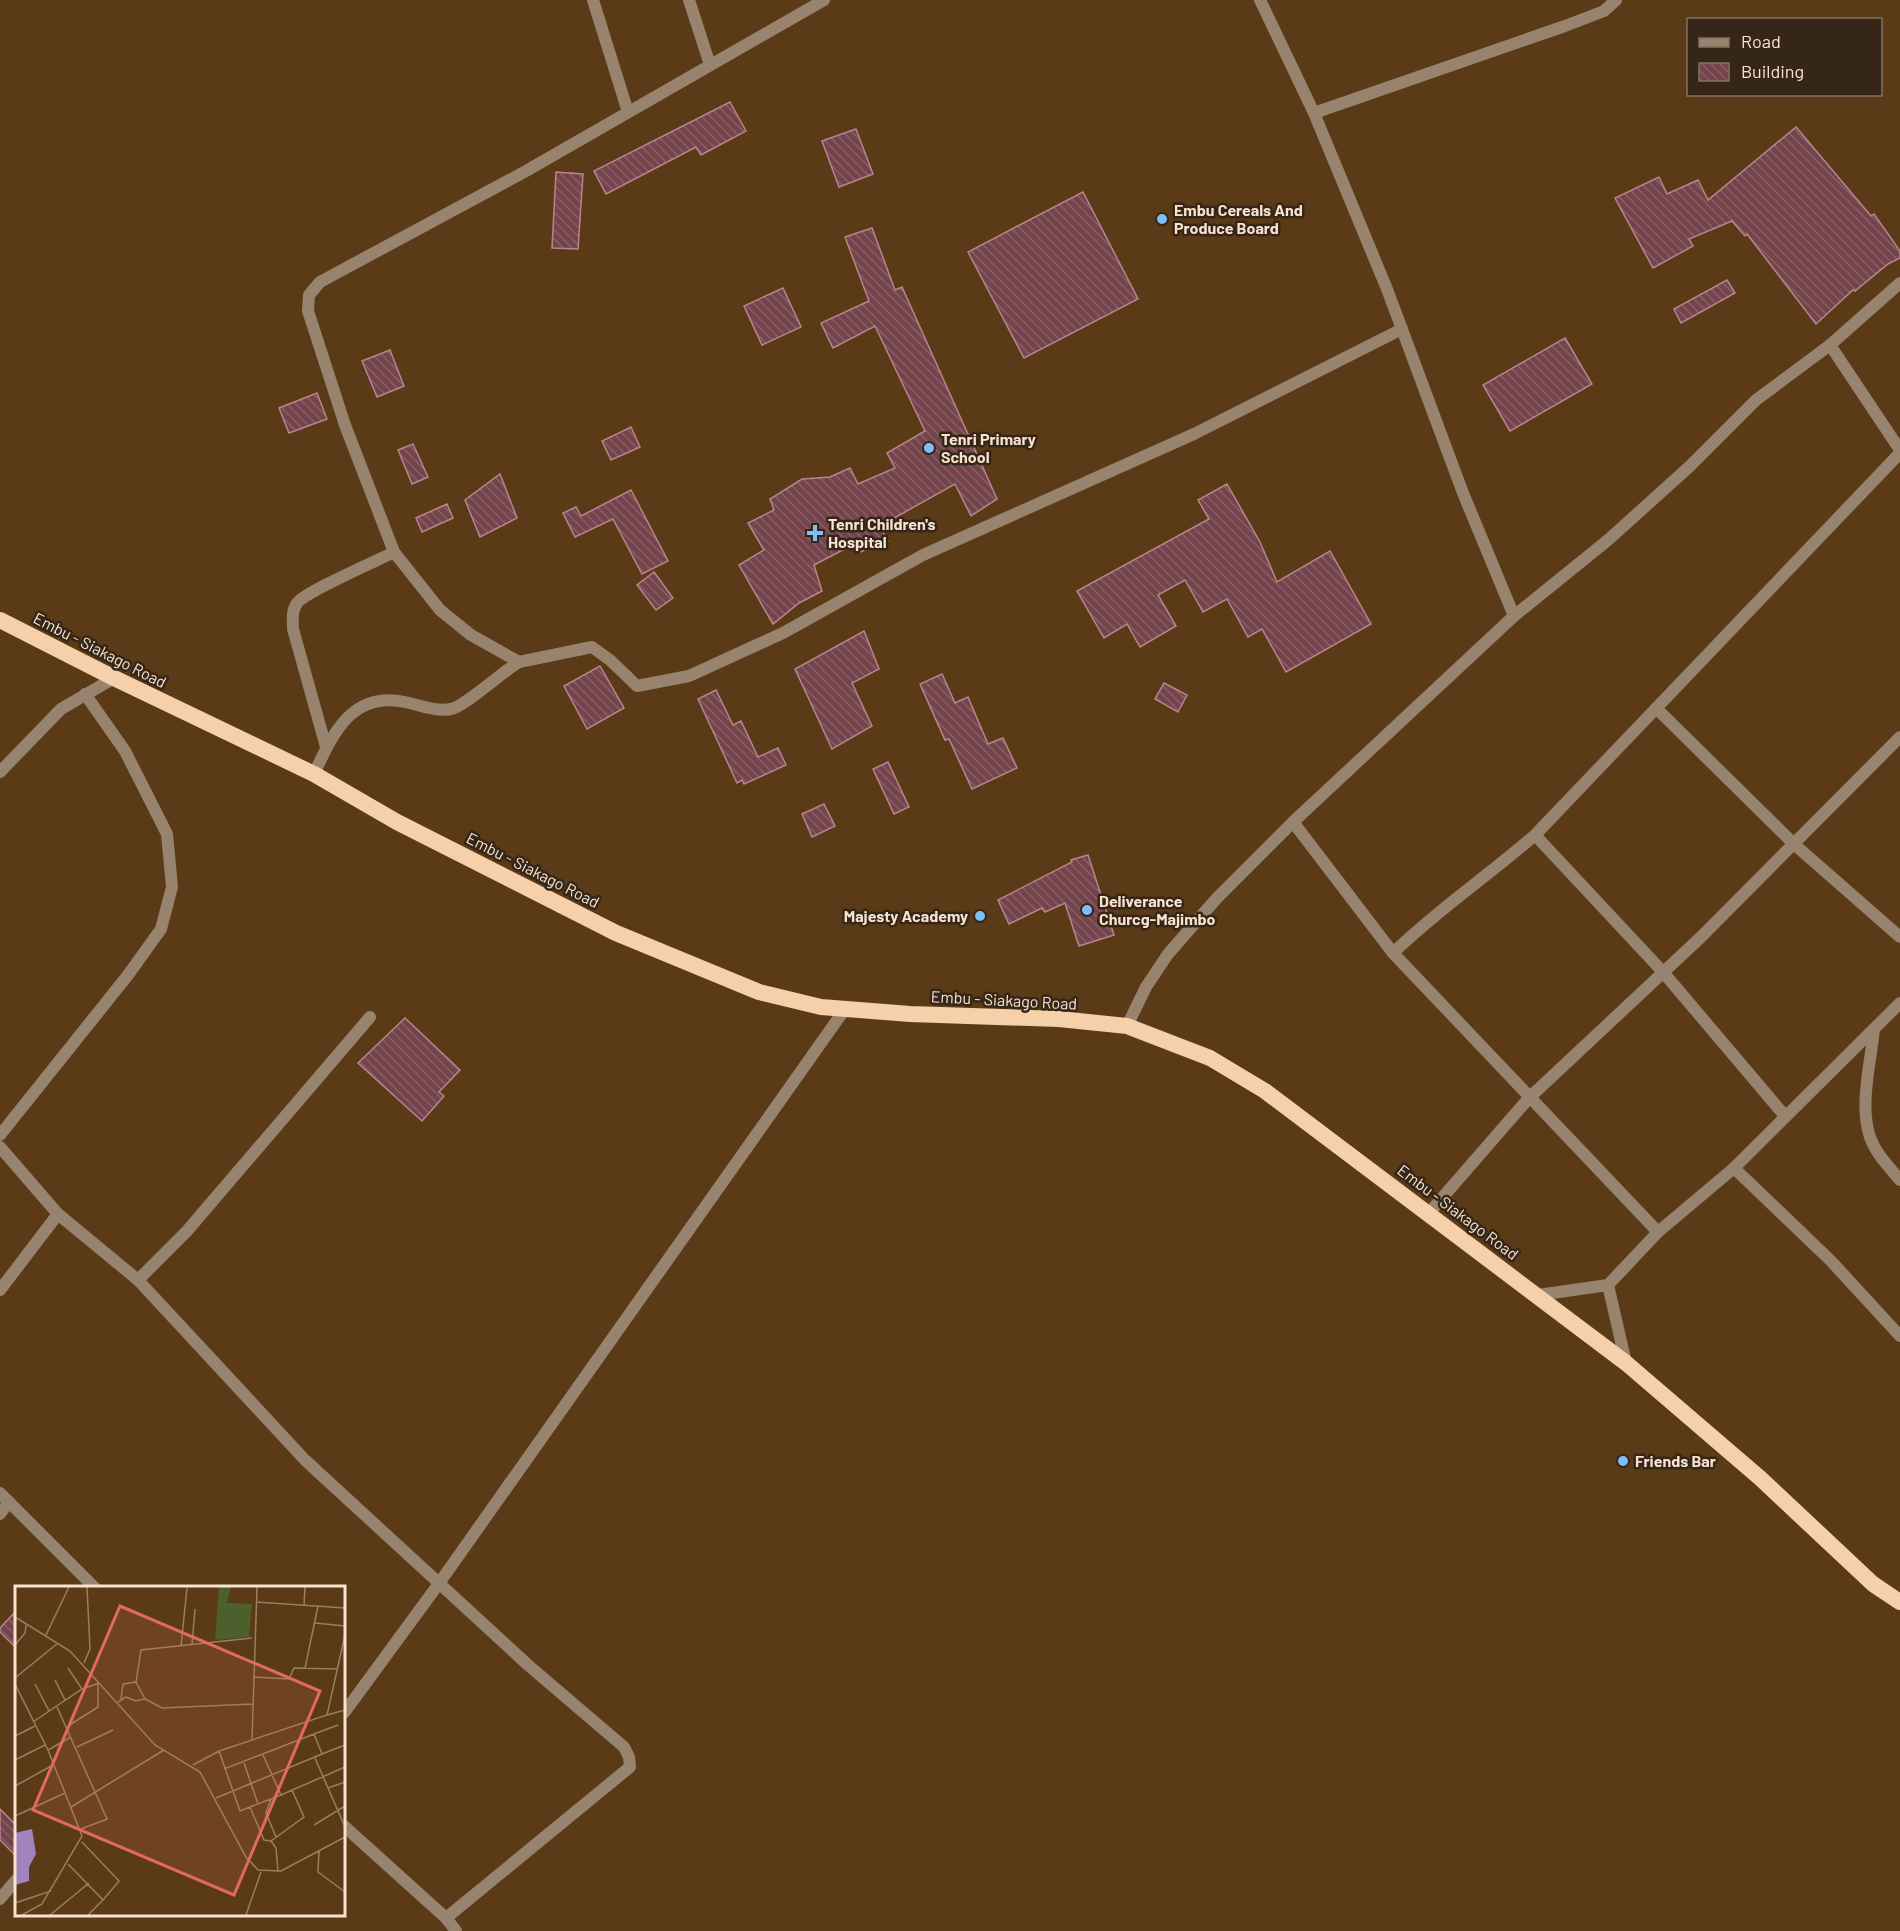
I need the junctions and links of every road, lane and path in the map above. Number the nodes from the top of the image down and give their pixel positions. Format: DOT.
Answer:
graph roads {
  1 [pos="594,0"];
  2 [pos="689,0"];
  3 [pos="824,0"];
  4 [pos="1260,0"];
  5 [pos="1616,0"];
  6 [pos="710,65"];
  7 [pos="628,112"];
  8 [pos="1314,112"];
  9 [pos="1900,283"];
  10 [pos="1402,329"];
  11 [pos="1830,345"];
  12 [pos="1900,451"];
  13 [pos="394,552"];
  14 [pos="1514,616"];
  15 [pos="0,620"];
  16 [pos="519,662"];
  17 [pos="114,678"];
  18 [pos="85,694"];
  19 [pos="1656,708"];
  20 [pos="1900,737"];
  21 [pos="326,747"];
  22 [pos="0,772"];
  23 [pos="314,774"];
  24 [pos="1293,822"];
  25 [pos="1535,835"];
  26 [pos="1795,845"];
  27 [pos="1900,937"];
  28 [pos="1393,953"];
  29 [pos="1663,972"];
  30 [pos="1900,1003"];
  31 [pos="845,1009"];
  32 [pos="370,1017"];
  33 [pos="1127,1026"];
  34 [pos="1874,1029"];
  35 [pos="1529,1098"];
  36 [pos="1785,1116"];
  37 [pos="0,1135"];
  38 [pos="0,1148"];
  39 [pos="1734,1167"];
  40 [pos="1900,1180"];
  41 [pos="1429,1213"];
  42 [pos="58,1214"];
  43 [pos="1658,1232"];
  44 [pos="138,1280"];
  45 [pos="1608,1285"];
  46 [pos="0,1290"];
  47 [pos="1538,1295"];
  48 [pos="1900,1336"];
  49 [pos="1626,1363"];
  50 [pos="0,1493"];
  51 [pos="9,1502"];
  52 [pos="0,1514"];
  53 [pos="440,1582"];
  54 [pos="94,1586"];
  55 [pos="1900,1602"];
  56 [pos="345,1712"];
  57 [pos="345,1827"];
  58 [pos="15,1881"];
  59 [pos="0,1899"];
  60 [pos="446,1918"];
  61 [pos="456,1931"];
  1 -- 7 [label="street"];
  2 -- 6 [label="street"];
  3 -- 6 [label="street"];
  4 -- 8 [label="street"];
  5 -- 8 [label="street"];
  6 -- 7 [label="street"];
  7 -- 13 [label="street"];
  8 -- 10 [label="street"];
  9 -- 11 [label="street"];
  10 -- 14 [label="street"];
  10 -- 16 [label="street"];
  11 -- 12 [label="street"];
  11 -- 14 [label="street"];
  12 -- 19 [label="street"];
  13 -- 16 [label="street"];
  13 -- 21 [label="street"];
  14 -- 24 [label="street"];
  15 -- 17 [label="highway, Embu - Siakago Road"];
  16 -- 21 [label="street"];
  17 -- 18 [label="street"];
  17 -- 23 [label="highway, Embu - Siakago Road"];
  18 -- 22 [label="street"];
  18 -- 37 [label="street"];
  19 -- 25 [label="street"];
  19 -- 26 [label="street"];
  20 -- 26 [label="street"];
  21 -- 23 [label="street"];
  23 -- 31 [label="highway, Embu - Siakago Road"];
  24 -- 28 [label="street"];
  24 -- 33 [label="street"];
  25 -- 28 [label="street"];
  25 -- 29 [label="street"];
  26 -- 27 [label="street"];
  26 -- 29 [label="street"];
  28 -- 35 [label="street"];
  29 -- 35 [label="street"];
  29 -- 36 [label="street"];
  30 -- 34 [label="street"];
  31 -- 33 [label="highway, Embu - Siakago Road"];
  31 -- 53 [label="street"];
  32 -- 44 [label="street"];
  33 -- 41 [label="highway, Embu - Siakago Road"];
  34 -- 36 [label="street"];
  34 -- 40 [label="street"];
  35 -- 41 [label="street"];
  35 -- 43 [label="street"];
  36 -- 39 [label="street"];
  38 -- 42 [label="street"];
  39 -- 43 [label="street"];
  39 -- 48 [label="street"];
  41 -- 47 [label="highway, Embu - Siakago Road"];
  42 -- 44 [label="street"];
  42 -- 46 [label="street"];
  43 -- 45 [label="street"];
  44 -- 53 [label="street"];
  45 -- 47 [label="street"];
  45 -- 49 [label="street"];
  47 -- 49 [label="highway, Embu - Siakago Road"];
  49 -- 55 [label="highway, Embu - Siakago Road"];
  50 -- 51 [label="street"];
  51 -- 52 [label="street"];
  51 -- 54 [label="street"];
  53 -- 56 [label="street"];
  53 -- 60 [label="street"];
  57 -- 60 [label="street"];
  58 -- 59 [label="street"];
  60 -- 61 [label="street"];
}
